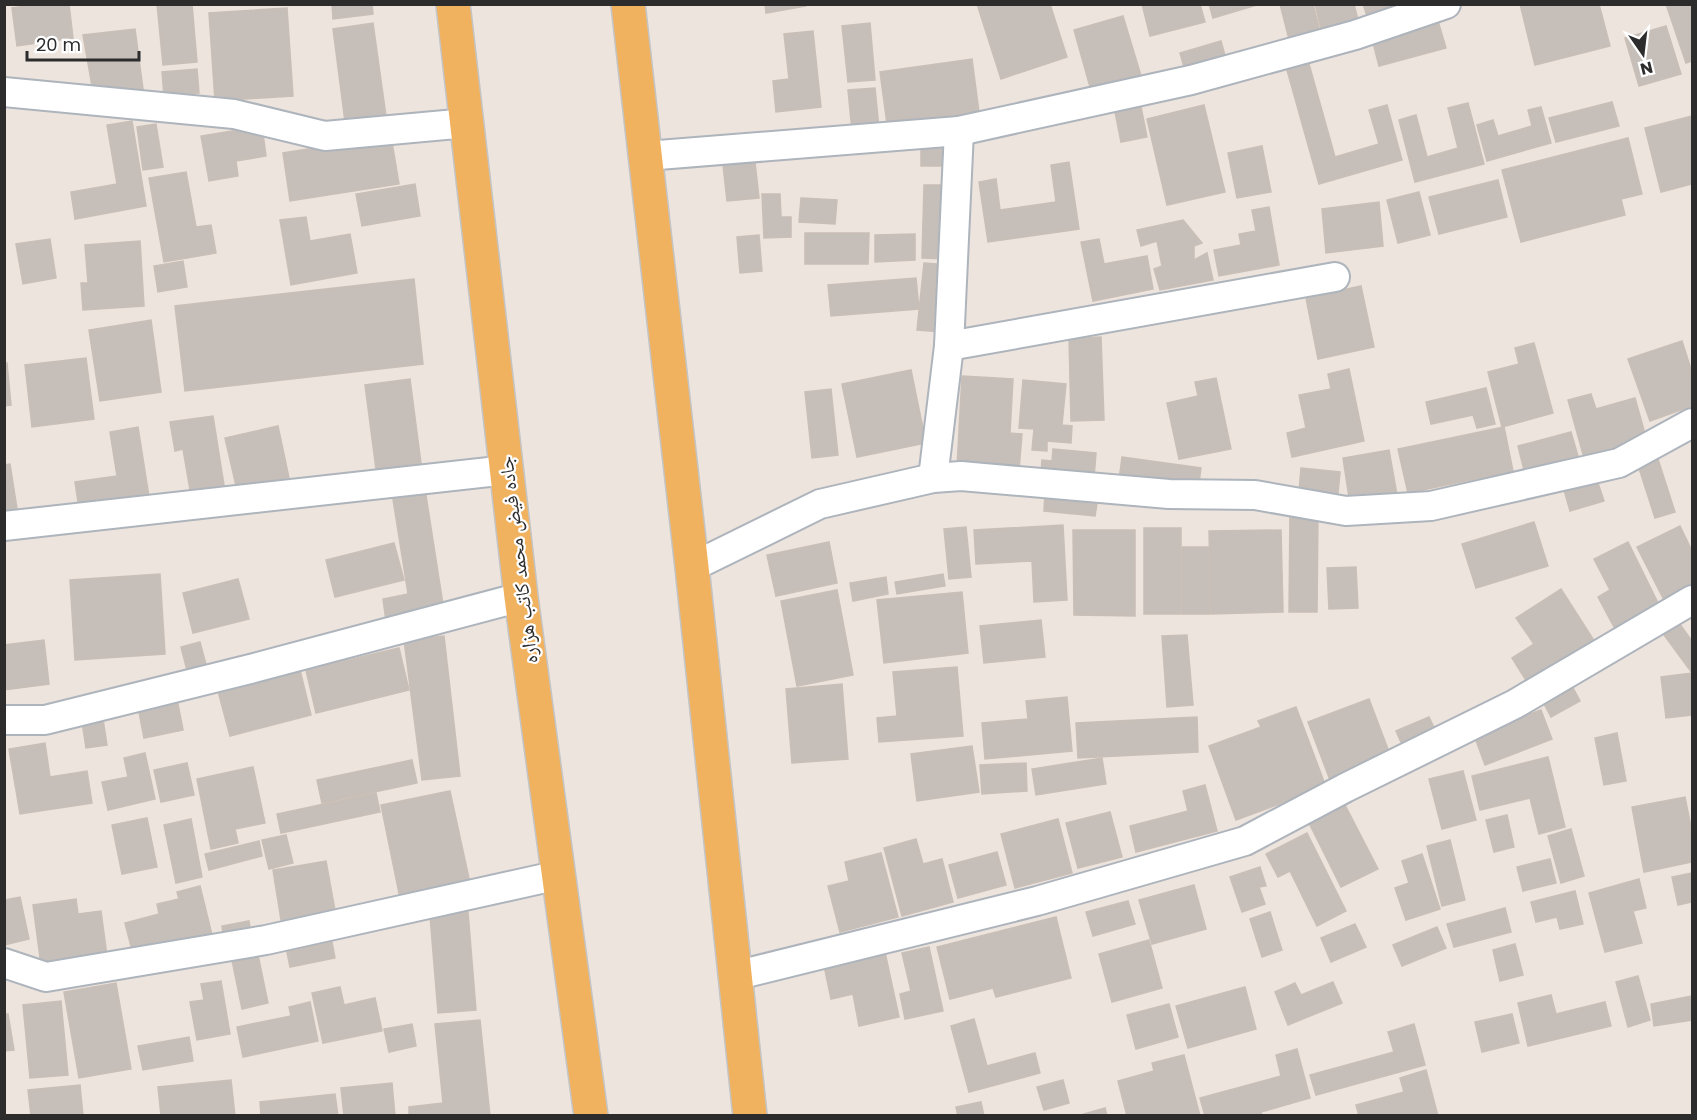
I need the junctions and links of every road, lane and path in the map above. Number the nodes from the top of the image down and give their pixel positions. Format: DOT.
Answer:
graph roads {
  1 [pos="453,4"];
  2 [pos="628,4"];
  3 [pos="1446,4"];
  4 [pos="4,92"];
  5 [pos="467,123"];
  6 [pos="959,131"];
  7 [pos="646,156"];
  8 [pos="1335,277"];
  9 [pos="949,346"];
  10 [pos="1692,423"];
  11 [pos="507,470"];
  12 [pos="933,478"];
  13 [pos="4,526"];
  14 [pos="692,567"];
  15 [pos="521,597"];
  16 [pos="1688,609"];
  17 [pos="4,720"];
  18 [pos="559,875"];
  19 [pos="4,963"];
  20 [pos="734,976"];
  21 [pos="591,1116"];
  22 [pos="750,1116"];
  1 -- 5 [label="main road, جاده فیض محمد کاتب هزاره"];
  2 -- 7 [label="main road"];
  3 -- 6 [label="street"];
  4 -- 5 [label="street"];
  5 -- 11 [label="main road, جاده فیض محمد کاتب هزاره"];
  6 -- 7 [label="street"];
  6 -- 9 [label="street"];
  7 -- 14 [label="main road"];
  8 -- 9 [label="street"];
  9 -- 12 [label="street"];
  10 -- 12 [label="street"];
  11 -- 13 [label="street"];
  11 -- 15 [label="main road, جاده فیض محمد کاتب هزاره"];
  12 -- 14 [label="street"];
  14 -- 20 [label="main road"];
  15 -- 17 [label="street"];
  15 -- 18 [label="main road, جاده فیض محمد کاتب هزاره"];
  16 -- 20 [label="street"];
  18 -- 19 [label="street"];
  18 -- 21 [label="main road, جاده فیض محمد کاتب هزاره"];
  20 -- 22 [label="main road"];
}
